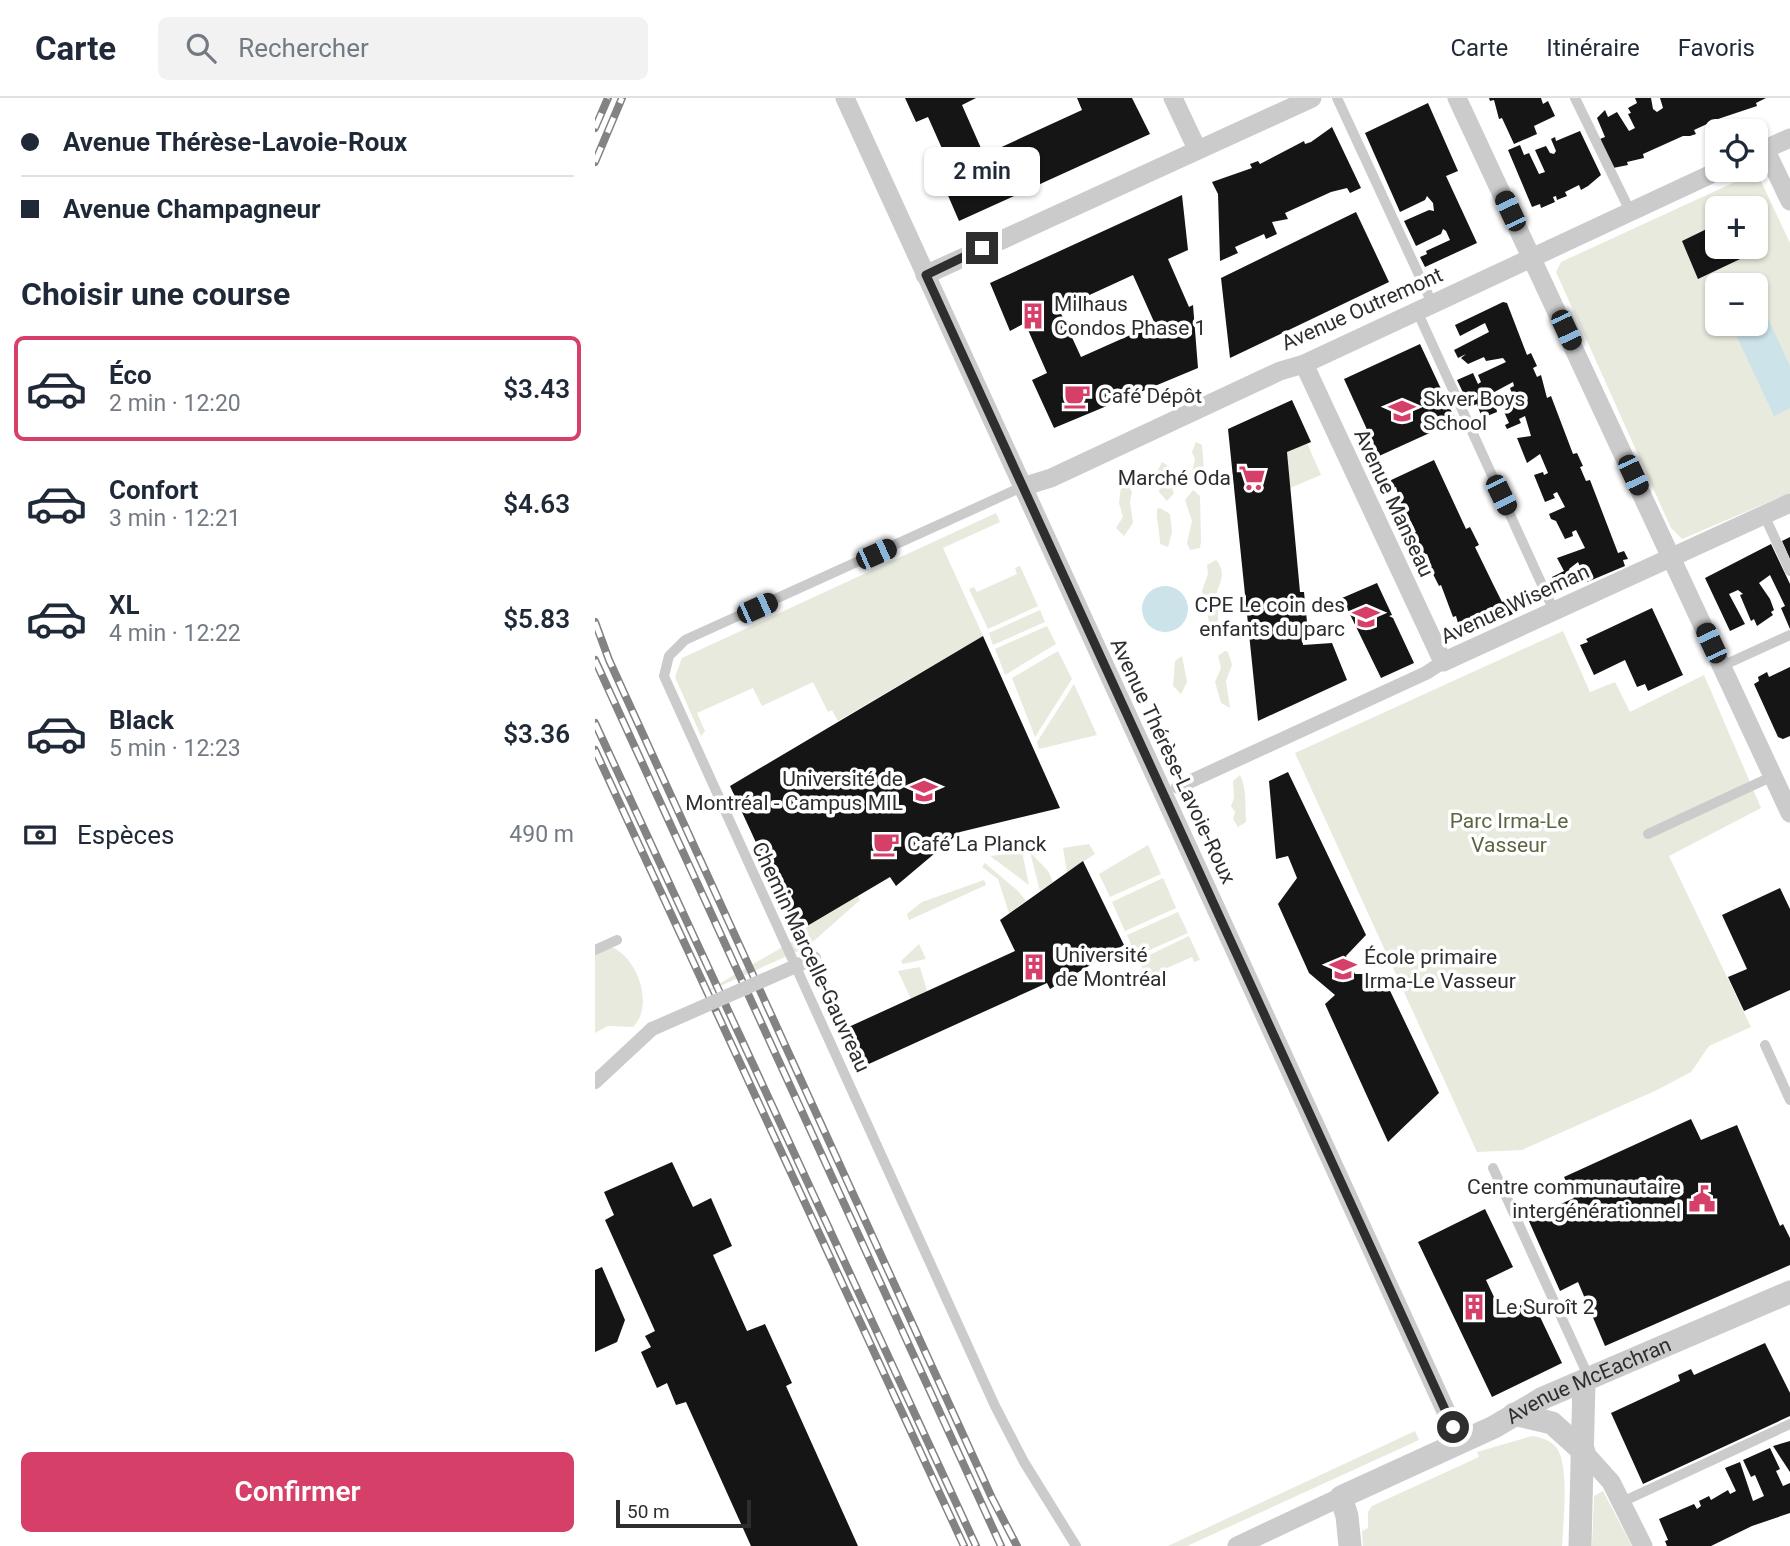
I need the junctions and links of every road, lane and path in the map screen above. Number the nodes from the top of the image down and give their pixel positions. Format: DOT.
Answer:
graph roads {
  1 [pos="845,98"];
  2 [pos="1174,98"];
  3 [pos="1312,98"];
  4 [pos="1337,98"];
  5 [pos="1457,98"];
  6 [pos="1575,98"];
  7 [pos="1790,138"];
  8 [pos="1768,148"];
  9 [pos="1197,149"];
  10 [pos="1768,164"];
  11 [pos="1705,177"];
  12 [pos="1790,201"];
  13 [pos="1630,211"];
  14 [pos="1531,257"];
  15 [pos="926,275"];
  16 [pos="1424,307"];
  17 [pos="1304,364"];
  18 [pos="1022,487"];
  19 [pos="1790,503"];
  20 [pos="1764,515"];
  21 [pos="1671,557"];
  22 [pos="1790,571"];
  23 [pos="1554,611"];
  24 [pos="1790,635"];
  25 [pos="1443,662"];
  26 [pos="1722,666"];
  27 [pos="1782,773"];
  28 [pos="1178,786"];
  29 [pos="1790,813"];
  30 [pos="1648,834"];
  31 [pos="617,940"];
  32 [pos="595,950"];
  33 [pos="814,958"];
  34 [pos="1765,1045"];
  35 [pos="595,1082"];
  36 [pos="1790,1100"];
  37 [pos="1493,1168"];
  38 [pos="1790,1292"];
  39 [pos="1584,1382"];
  40 [pos="1514,1414"];
  41 [pos="1790,1424"];
  42 [pos="1460,1442"];
  43 [pos="1584,1452"];
  44 [pos="1341,1497"];
  45 [pos="1622,1502"];
  46 [pos="1076,1546"];
  47 [pos="1237,1546"];
  48 [pos="1350,1546"];
  49 [pos="1580,1546"];
  50 [pos="1643,1546"];
  1 -- 15 [label="street, Avenue Thérèse-Lavoie-Roux"];
  2 -- 9 [label="street"];
  3 -- 9 [label="street"];
  4 -- 16 [label="lane"];
  5 -- 14 [label="street"];
  6 -- 13 [label="lane"];
  7 -- 8 [label="street"];
  9 -- 15 [label="street"];
  10 -- 12 [label="street"];
  11 -- 13 [label="street, Avenue Outremont"];
  13 -- 14 [label="street, Avenue Outremont"];
  14 -- 16 [label="street, Avenue Outremont"];
  14 -- 21 [label="street"];
  15 -- 18 [label="street, Avenue Thérèse-Lavoie-Roux"];
  16 -- 17 [label="street, Avenue Outremont"];
  16 -- 23 [label="lane"];
  17 -- 18 [label="street, Avenue Outremont"];
  17 -- 25 [label="street, Avenue Manseau"];
  18 -- 42 [label="street, Avenue Thérèse-Lavoie-Roux"];
  18 -- 46 [label="lane, Chemin Marcelle-Gauvreau"];
  19 -- 20 [label="street, Avenue Wiseman"];
  20 -- 21 [label="street, Avenue Wiseman"];
  20 -- 22 [label="lane"];
  21 -- 23 [label="street, Avenue Wiseman"];
  21 -- 26 [label="street"];
  23 -- 25 [label="street, Avenue Wiseman"];
  24 -- 26 [label="lane"];
  25 -- 28 [label="street, Avenue Wiseman"];
  26 -- 27 [label="street"];
  27 -- 29 [label="street"];
  27 -- 30 [label="lane"];
  31 -- 32 [label="lane"];
  33 -- 35 [label="street, bridge"];
  34 -- 36 [label="lane"];
  37 -- 39 [label="lane"];
  38 -- 39 [label="street, Avenue McEachran"];
  39 -- 40 [label="street, Avenue McEachran"];
  39 -- 43 [label="street"];
  40 -- 42 [label="street, Avenue McEachran"];
  40 -- 43 [label="street"];
  41 -- 45 [label="lane"];
  42 -- 44 [label="street, Avenue McEachran"];
  43 -- 45 [label="street"];
  43 -- 49 [label="street"];
  44 -- 47 [label="street, Avenue McEachran"];
  44 -- 48 [label="street"];
  45 -- 50 [label="street"];
}
